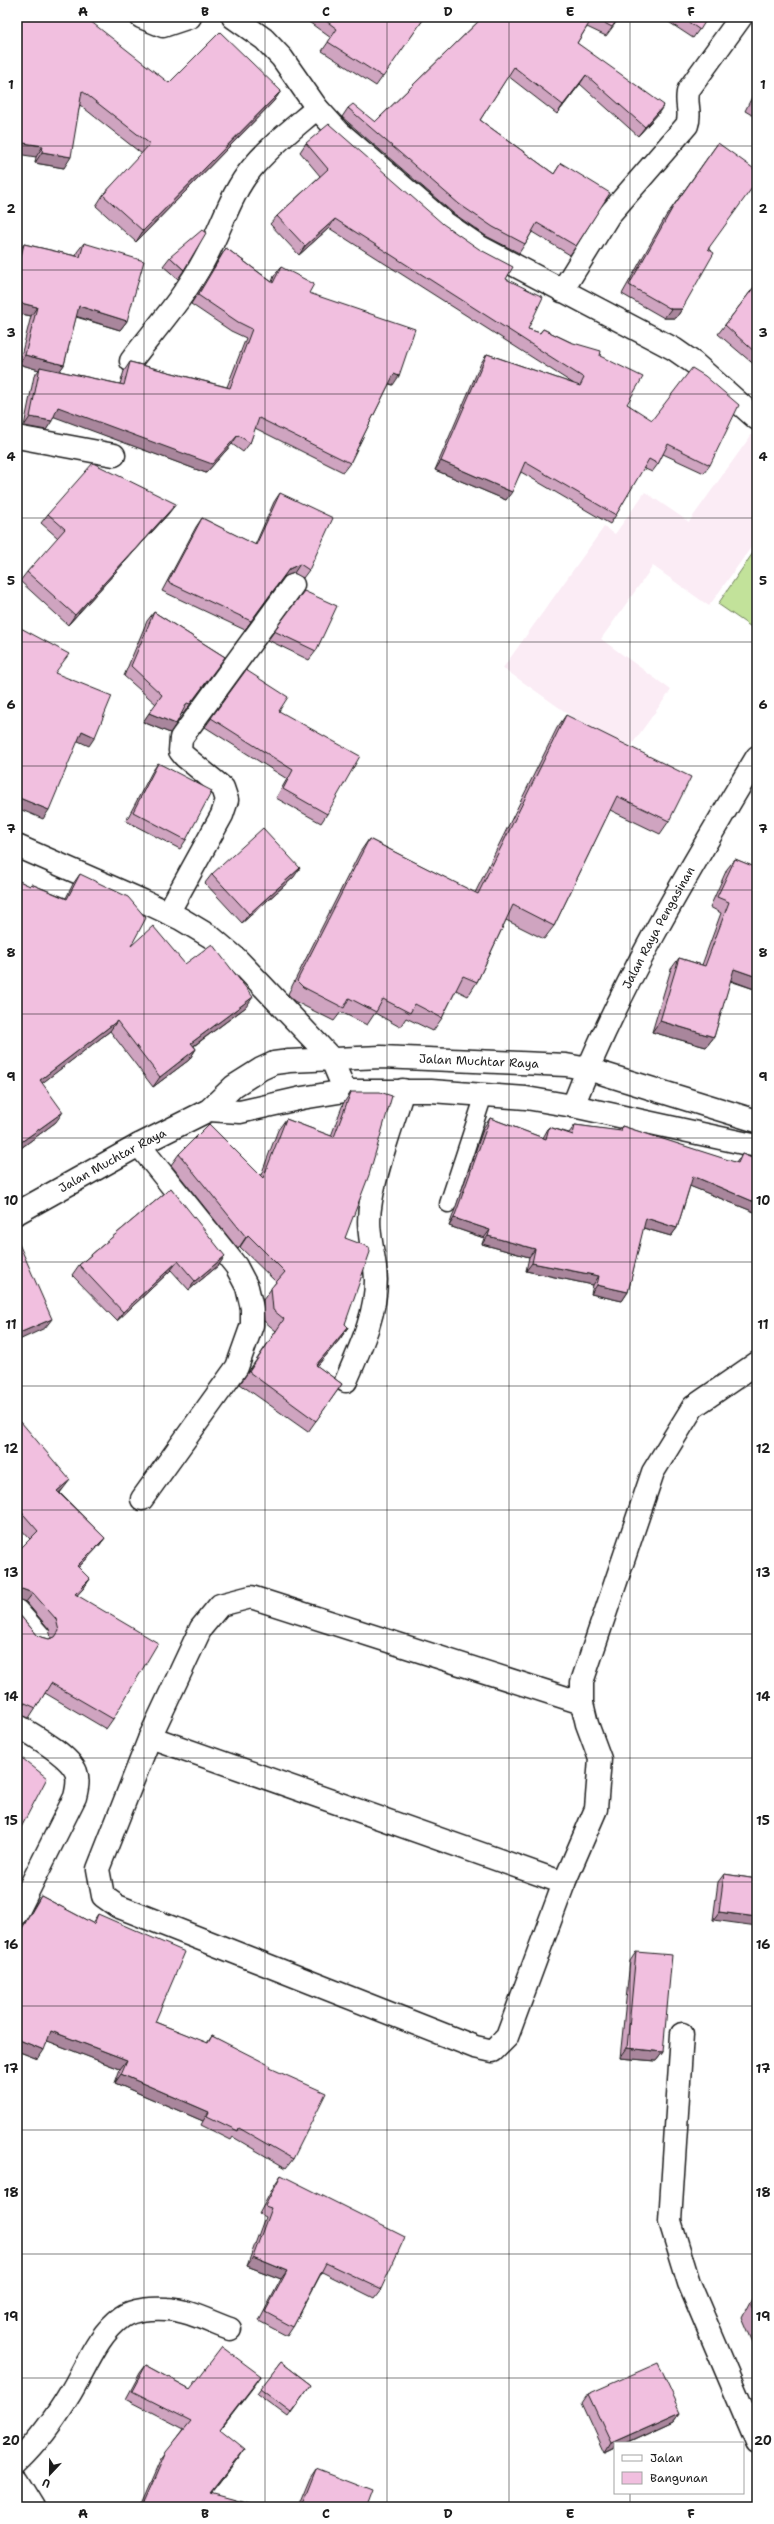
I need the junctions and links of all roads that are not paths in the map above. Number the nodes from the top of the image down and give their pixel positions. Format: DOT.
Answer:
graph roads {
  1 [pos="141,17"];
  2 [pos="190,17"];
  3 [pos="233,17"];
  4 [pos="741,17"];
  5 [pos="317,108"];
  6 [pos="562,290"];
  7 [pos="131,361"];
  8 [pos="757,419"];
  9 [pos="17,437"];
  10 [pos="114,455"];
  11 [pos="293,585"];
  12 [pos="757,756"];
  13 [pos="17,846"];
  14 [pos="168,913"];
  15 [pos="331,1058"];
  16 [pos="588,1069"];
  17 [pos="403,1090"];
  18 [pos="345,1091"];
  19 [pos="484,1095"];
  20 [pos="573,1106"];
  21 [pos="209,1110"];
  22 [pos="757,1121"];
  23 [pos="139,1145"];
  24 [pos="757,1146"];
  25 [pos="448,1204"];
  26 [pos="17,1213"];
  27 [pos="757,1363"];
  28 [pos="346,1381"];
  29 [pos="142,1499"];
  30 [pos="17,1611"];
  31 [pos="40,1637"];
  32 [pos="582,1703"];
  33 [pos="17,1724"];
  34 [pos="150,1738"];
  35 [pos="564,1883"];
  36 [pos="17,1913"];
  37 [pos="682,2034"];
  38 [pos="230,2330"];
  39 [pos="757,2443"];
  40 [pos="17,2462"];
  41 [pos="17,2481"];
  42 [pos="34,2507"];
  1 -- 2 [label="main road"];
  3 -- 5 [label="main road"];
  4 -- 6 [label="main road"];
  5 -- 6 [label="main road"];
  5 -- 7 [label="main road"];
  6 -- 8 [label="main road"];
  9 -- 10 [label="main road"];
  11 -- 14 [label="main road"];
  12 -- 16 [label="main road, Jalan Raya Pengasinan"];
  13 -- 14 [label="main road"];
  14 -- 15 [label="main road"];
  15 -- 16 [label="main road, Jalan Muchtar Raya"];
  15 -- 18 [label="main road"];
  15 -- 21 [label="main road, Jalan Muchtar Raya"];
  16 -- 20 [label="main road, Jalan Raya Pengasinan"];
  16 -- 22 [label="main road, Jalan Muchtar Raya"];
  17 -- 18 [label="main road"];
  17 -- 19 [label="main road"];
  17 -- 28 [label="main road"];
  18 -- 21 [label="main road"];
  19 -- 20 [label="main road"];
  19 -- 25 [label="lane"];
  20 -- 24 [label="main road"];
  21 -- 23 [label="main road, Jalan Muchtar Raya"];
  23 -- 26 [label="main road, Jalan Muchtar Raya"];
  23 -- 29 [label="main road"];
  27 -- 32 [label="main road"];
  30 -- 31 [label="main road"];
  32 -- 34 [label="main road"];
  32 -- 35 [label="main road"];
  33 -- 36 [label="main road"];
  34 -- 35 [label="main road"];
  34 -- 35 [label="main road"];
  37 -- 39 [label="main road"];
  38 -- 40 [label="main road"];
  41 -- 42 [label="main road"];
}
